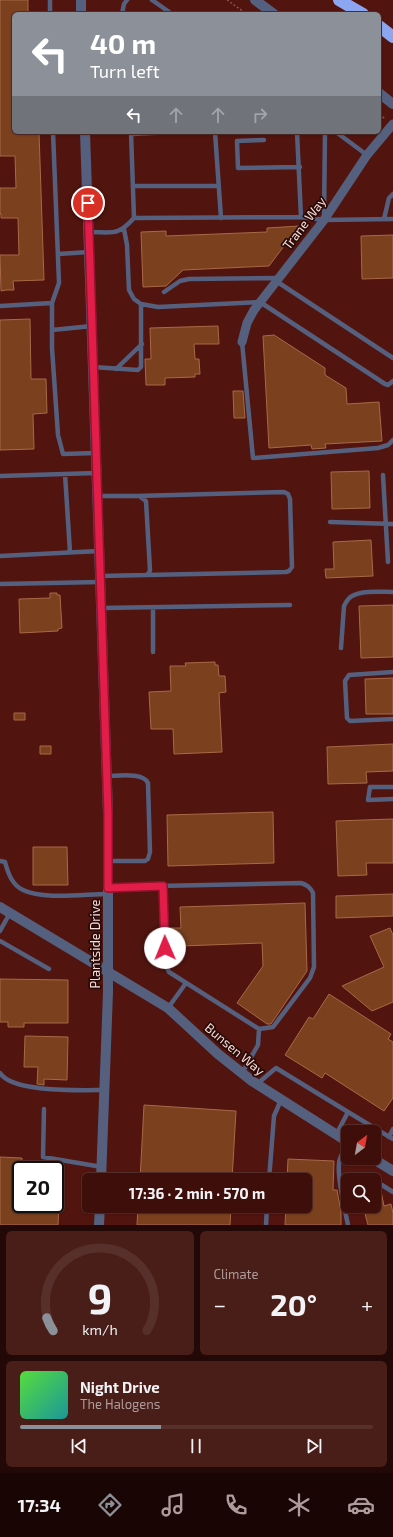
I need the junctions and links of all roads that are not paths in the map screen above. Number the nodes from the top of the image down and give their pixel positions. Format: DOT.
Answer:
graph roads {
  1 [pos="50,0"];
  2 [pos="81,0"];
  3 [pos="127,0"];
  4 [pos="152,0"];
  5 [pos="255,0"];
  6 [pos="339,0"];
  7 [pos="345,0"];
  8 [pos="50,12"];
  9 [pos="81,12"];
  10 [pos="122,12"];
  11 [pos="169,12"];
  12 [pos="271,12"];
  13 [pos="360,12"];
  14 [pos="360,12"];
  15 [pos="381,28"];
  16 [pos="393,37"];
  17 [pos="381,95"];
  18 [pos="393,104"];
  19 [pos="393,124"];
  20 [pos="53,134"];
  21 [pos="85,134"];
  22 [pos="131,134"];
  23 [pos="215,134"];
  24 [pos="298,134"];
  25 [pos="325,134"];
  26 [pos="339,134"];
  27 [pos="264,140"];
  28 [pos="367,155"];
  29 [pos="300,167"];
  30 [pos="133,186"];
  31 [pos="218,186"];
  32 [pos="393,194"];
  33 [pos="301,217"];
  34 [pos="134,218"];
  35 [pos="221,218"];
  36 [pos="324,220"];
  37 [pos="384,220"];
  38 [pos="393,220"];
  39 [pos="124,229"];
  40 [pos="88,232"];
  41 [pos="89,252"];
  42 [pos="58,254"];
  43 [pos="277,280"];
  44 [pos="164,292"];
  45 [pos="260,302"];
  46 [pos="52,303"];
  47 [pos="141,304"];
  48 [pos="0,306"];
  49 [pos="92,326"];
  50 [pos="52,330"];
  51 [pos="242,342"];
  52 [pos="142,344"];
  53 [pos="393,358"];
  54 [pos="93,367"];
  55 [pos="116,369"];
  56 [pos="393,381"];
  57 [pos="393,440"];
  58 [pos="96,453"];
  59 [pos="96,473"];
  60 [pos="66,474"];
  61 [pos="384,475"];
  62 [pos="0,476"];
  63 [pos="97,496"];
  64 [pos="137,496"];
  65 [pos="330,522"];
  66 [pos="387,524"];
  67 [pos="393,524"];
  68 [pos="99,551"];
  69 [pos="70,552"];
  70 [pos="0,556"];
  71 [pos="388,562"];
  72 [pos="146,575"];
  73 [pos="100,579"];
  74 [pos="0,584"];
  75 [pos="393,592"];
  76 [pos="290,606"];
  77 [pos="153,607"];
  78 [pos="101,608"];
  79 [pos="341,648"];
  80 [pos="153,652"];
  81 [pos="393,672"];
  82 [pos="393,719"];
  83 [pos="106,776"];
  84 [pos="393,786"];
  85 [pos="393,799"];
  86 [pos="0,861"];
  87 [pos="107,861"];
  88 [pos="163,886"];
  89 [pos="108,891"];
  90 [pos="0,906"];
  91 [pos="10,912"];
  92 [pos="0,930"];
  93 [pos="0,941"];
  94 [pos="49,969"];
  95 [pos="108,972"];
  96 [pos="186,983"];
  97 [pos="168,1008"];
  98 [pos="259,1029"];
  99 [pos="0,1073"];
  100 [pos="242,1073"];
  101 [pos="257,1084"];
  102 [pos="105,1090"];
  103 [pos="281,1100"];
  104 [pos="44,1109"];
  105 [pos="348,1112"];
  106 [pos="393,1129"];
  107 [pos="336,1135"];
  108 [pos="341,1138"];
  109 [pos="391,1138"];
  110 [pos="341,1156"];
  111 [pos="381,1164"];
  112 [pos="102,1167"];
  113 [pos="393,1171"];
  114 [pos="102,1173"];
  115 [pos="270,1173"];
  116 [pos="381,1185"];
  117 [pos="393,1192"];
  118 [pos="100,1213"];
  119 [pos="267,1213"];
  120 [pos="99,1225"];
  121 [pos="266,1225"];
  122 [pos="348,1225"];
  1 -- 8 [label="lane"];
  2 -- 9 [label="street"];
  3 -- 10 [label="lane"];
  4 -- 11 [label="lane"];
  5 -- 12 [label="street"];
  6 -- 13 [label="highway"];
  7 -- 14 [label="highway"];
  15 -- 16 [label="highway"];
  17 -- 18 [label="street"];
  19 -- 28 [label="street, Trane Way"];
  20 -- 42 [label="lane"];
  21 -- 40 [label="street, Plantside Drive"];
  22 -- 30 [label="lane"];
  23 -- 31 [label="lane"];
  24 -- 29 [label="lane"];
  25 -- 36 [label="lane"];
  26 -- 28 [label="lane"];
  27 -- 29 [label="lane"];
  28 -- 36 [label="street, Trane Way"];
  29 -- 33 [label="lane"];
  30 -- 31 [label="lane"];
  30 -- 34 [label="lane"];
  31 -- 35 [label="lane"];
  32 -- 37 [label="lane"];
  33 -- 35 [label="lane"];
  33 -- 36 [label="lane"];
  34 -- 35 [label="lane"];
  34 -- 39 [label="lane"];
  36 -- 37 [label="lane"];
  36 -- 43 [label="street, Trane Way"];
  37 -- 38 [label="lane"];
  39 -- 40 [label="lane"];
  39 -- 47 [label="lane"];
  40 -- 41 [label="street, Plantside Drive"];
  41 -- 42 [label="lane"];
  41 -- 49 [label="street, Plantside Drive"];
  42 -- 46 [label="lane"];
  43 -- 44 [label="lane"];
  43 -- 45 [label="street, Trane Way"];
  43 -- 53 [label="lane"];
  45 -- 47 [label="lane"];
  45 -- 51 [label="street, Trane Way"];
  45 -- 56 [label="lane"];
  46 -- 48 [label="lane"];
  46 -- 50 [label="lane"];
  47 -- 52 [label="lane"];
  49 -- 50 [label="lane"];
  49 -- 54 [label="street, Plantside Drive"];
  50 -- 58 [label="lane"];
  51 -- 57 [label="lane"];
  52 -- 55 [label="lane"];
  52 -- 55 [label="lane"];
  54 -- 55 [label="lane"];
  54 -- 58 [label="street, Plantside Drive"];
  58 -- 59 [label="street, Plantside Drive"];
  59 -- 60 [label="lane"];
  59 -- 63 [label="street, Plantside Drive"];
  60 -- 62 [label="lane"];
  60 -- 69 [label="lane"];
  61 -- 66 [label="lane"];
  63 -- 64 [label="lane"];
  63 -- 68 [label="street, Plantside Drive"];
  64 -- 72 [label="lane"];
  64 -- 72 [label="lane"];
  65 -- 66 [label="lane"];
  66 -- 67 [label="lane"];
  66 -- 71 [label="lane"];
  68 -- 69 [label="lane"];
  68 -- 73 [label="street, Plantside Drive"];
  69 -- 70 [label="lane"];
  72 -- 73 [label="lane"];
  73 -- 74 [label="lane"];
  73 -- 78 [label="street, Plantside Drive"];
  75 -- 79 [label="lane"];
  76 -- 77 [label="lane"];
  77 -- 78 [label="lane"];
  77 -- 80 [label="lane"];
  78 -- 83 [label="street, Plantside Drive"];
  81 -- 82 [label="lane"];
  83 -- 87 [label="street, Plantside Drive"];
  83 -- 87 [label="lane"];
  84 -- 85 [label="lane"];
  86 -- 89 [label="lane"];
  87 -- 89 [label="street, Plantside Drive"];
  88 -- 89 [label="lane"];
  88 -- 96 [label="lane"];
  88 -- 98 [label="lane"];
  89 -- 95 [label="street, Plantside Drive"];
  90 -- 91 [label="street, Bunsen Way"];
  91 -- 92 [label="lane"];
  91 -- 95 [label="street, Bunsen Way"];
  93 -- 94 [label="lane"];
  95 -- 97 [label="street, Bunsen Way"];
  95 -- 102 [label="street, Plantside Drive"];
  96 -- 97 [label="lane"];
  96 -- 98 [label="lane"];
  97 -- 100 [label="street, Bunsen Way"];
  98 -- 100 [label="lane"];
  99 -- 102 [label="lane"];
  100 -- 101 [label="street, Bunsen Way"];
  101 -- 103 [label="street, Bunsen Way"];
  101 -- 105 [label="lane"];
  102 -- 112 [label="street, Plantside Drive"];
  103 -- 107 [label="street, Bunsen Way"];
  103 -- 115 [label="lane"];
  104 -- 112 [label="lane"];
  105 -- 107 [label="lane"];
  105 -- 109 [label="lane"];
  106 -- 109 [label="lane"];
  107 -- 108 [label="street, Bunsen Way"];
  110 -- 122 [label="lane"];
  111 -- 113 [label="street"];
  112 -- 114 [label="street, Plantside Drive"];
  116 -- 117 [label="lane"];
  118 -- 120 [label="street"];
  119 -- 121 [label="lane"];
}
